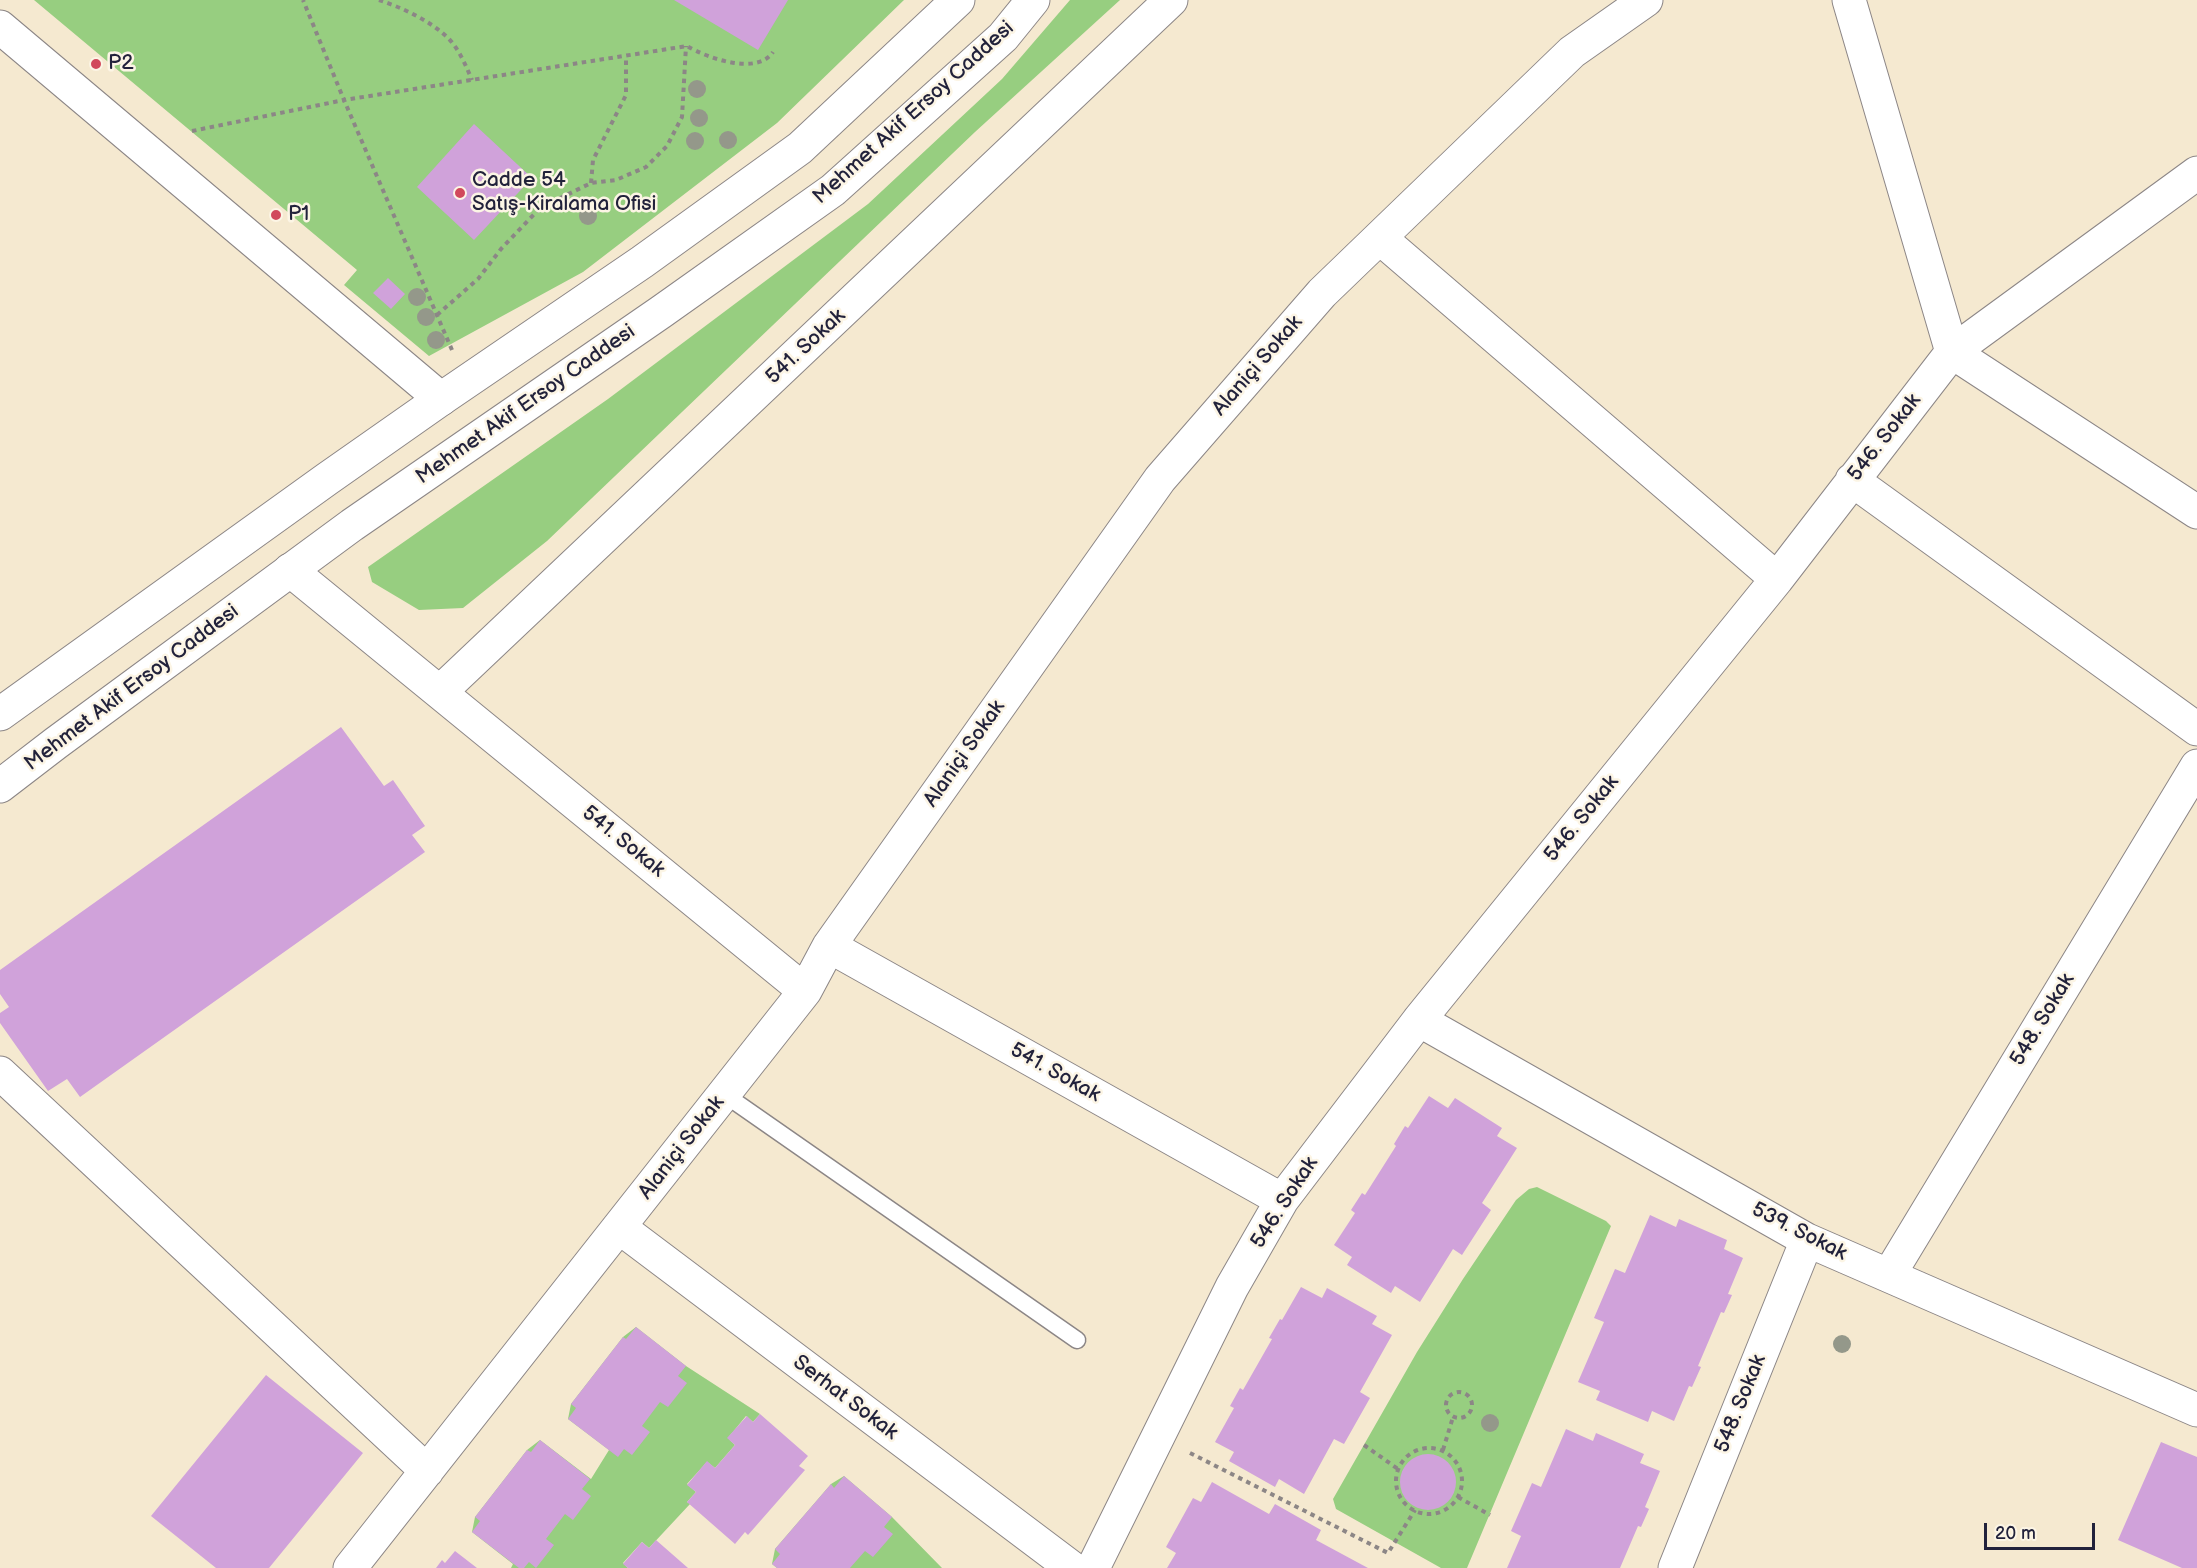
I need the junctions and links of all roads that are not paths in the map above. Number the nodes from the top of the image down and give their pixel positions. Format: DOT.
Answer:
graph roads {
  1 [pos="958,0"];
  2 [pos="1033,0"];
  3 [pos="1171,0"];
  4 [pos="1647,0"];
  5 [pos="1849,0"];
  6 [pos="0,27"];
  7 [pos="2197,173"];
  8 [pos="1380,238"];
  9 [pos="1952,351"];
  10 [pos="441,399"];
  11 [pos="1852,480"];
  12 [pos="2197,512"];
  13 [pos="290,570"];
  14 [pos="1777,579"];
  15 [pos="440,692"];
  16 [pos="0,714"];
  17 [pos="2197,729"];
  18 [pos="2197,766"];
  19 [pos="0,786"];
  20 [pos="829,946"];
  21 [pos="805,991"];
  22 [pos="1419,1020"];
  23 [pos="0,1073"];
  24 [pos="724,1094"];
  25 [pos="1282,1200"];
  26 [pos="619,1227"];
  27 [pos="1807,1240"];
  28 [pos="1889,1275"];
  29 [pos="1077,1340"];
  30 [pos="2197,1410"];
  31 [pos="427,1471"];
  32 [pos="351,1568"];
  33 [pos="1072,1568"];
  34 [pos="1093,1568"];
  35 [pos="1675,1568"];
  1 -- 10 [label="street"];
  2 -- 13 [label="street, Mehmet Akif Ersoy Caddesi"];
  3 -- 15 [label="street, 541. Sokak"];
  4 -- 8 [label="street, Alaniçi Sokak"];
  5 -- 9 [label="street"];
  6 -- 10 [label="street"];
  7 -- 9 [label="street, 546. Sokak"];
  8 -- 14 [label="street"];
  8 -- 20 [label="street, Alaniçi Sokak"];
  9 -- 11 [label="street, 546. Sokak"];
  9 -- 12 [label="street"];
  10 -- 16 [label="street"];
  11 -- 14 [label="street, 546. Sokak"];
  11 -- 17 [label="street"];
  13 -- 15 [label="street, 541. Sokak"];
  13 -- 19 [label="street, Mehmet Akif Ersoy Caddesi"];
  14 -- 22 [label="street, 546. Sokak"];
  15 -- 21 [label="street, 541. Sokak"];
  18 -- 28 [label="street, 548. Sokak"];
  20 -- 21 [label="street, Alaniçi Sokak"];
  20 -- 25 [label="street, 541. Sokak"];
  21 -- 24 [label="street, Alaniçi Sokak"];
  22 -- 25 [label="street, 546. Sokak"];
  22 -- 27 [label="street, 539. Sokak"];
  23 -- 31 [label="street"];
  24 -- 26 [label="street, Alaniçi Sokak"];
  24 -- 29 [label="lane"];
  25 -- 34 [label="street, 546. Sokak"];
  26 -- 31 [label="street, Alaniçi Sokak"];
  26 -- 33 [label="street, Serhat Sokak"];
  27 -- 28 [label="street, 539. Sokak"];
  27 -- 35 [label="street, 548. Sokak"];
  28 -- 30 [label="street, 539. Sokak"];
  31 -- 32 [label="street, Alaniçi Sokak"];
}
